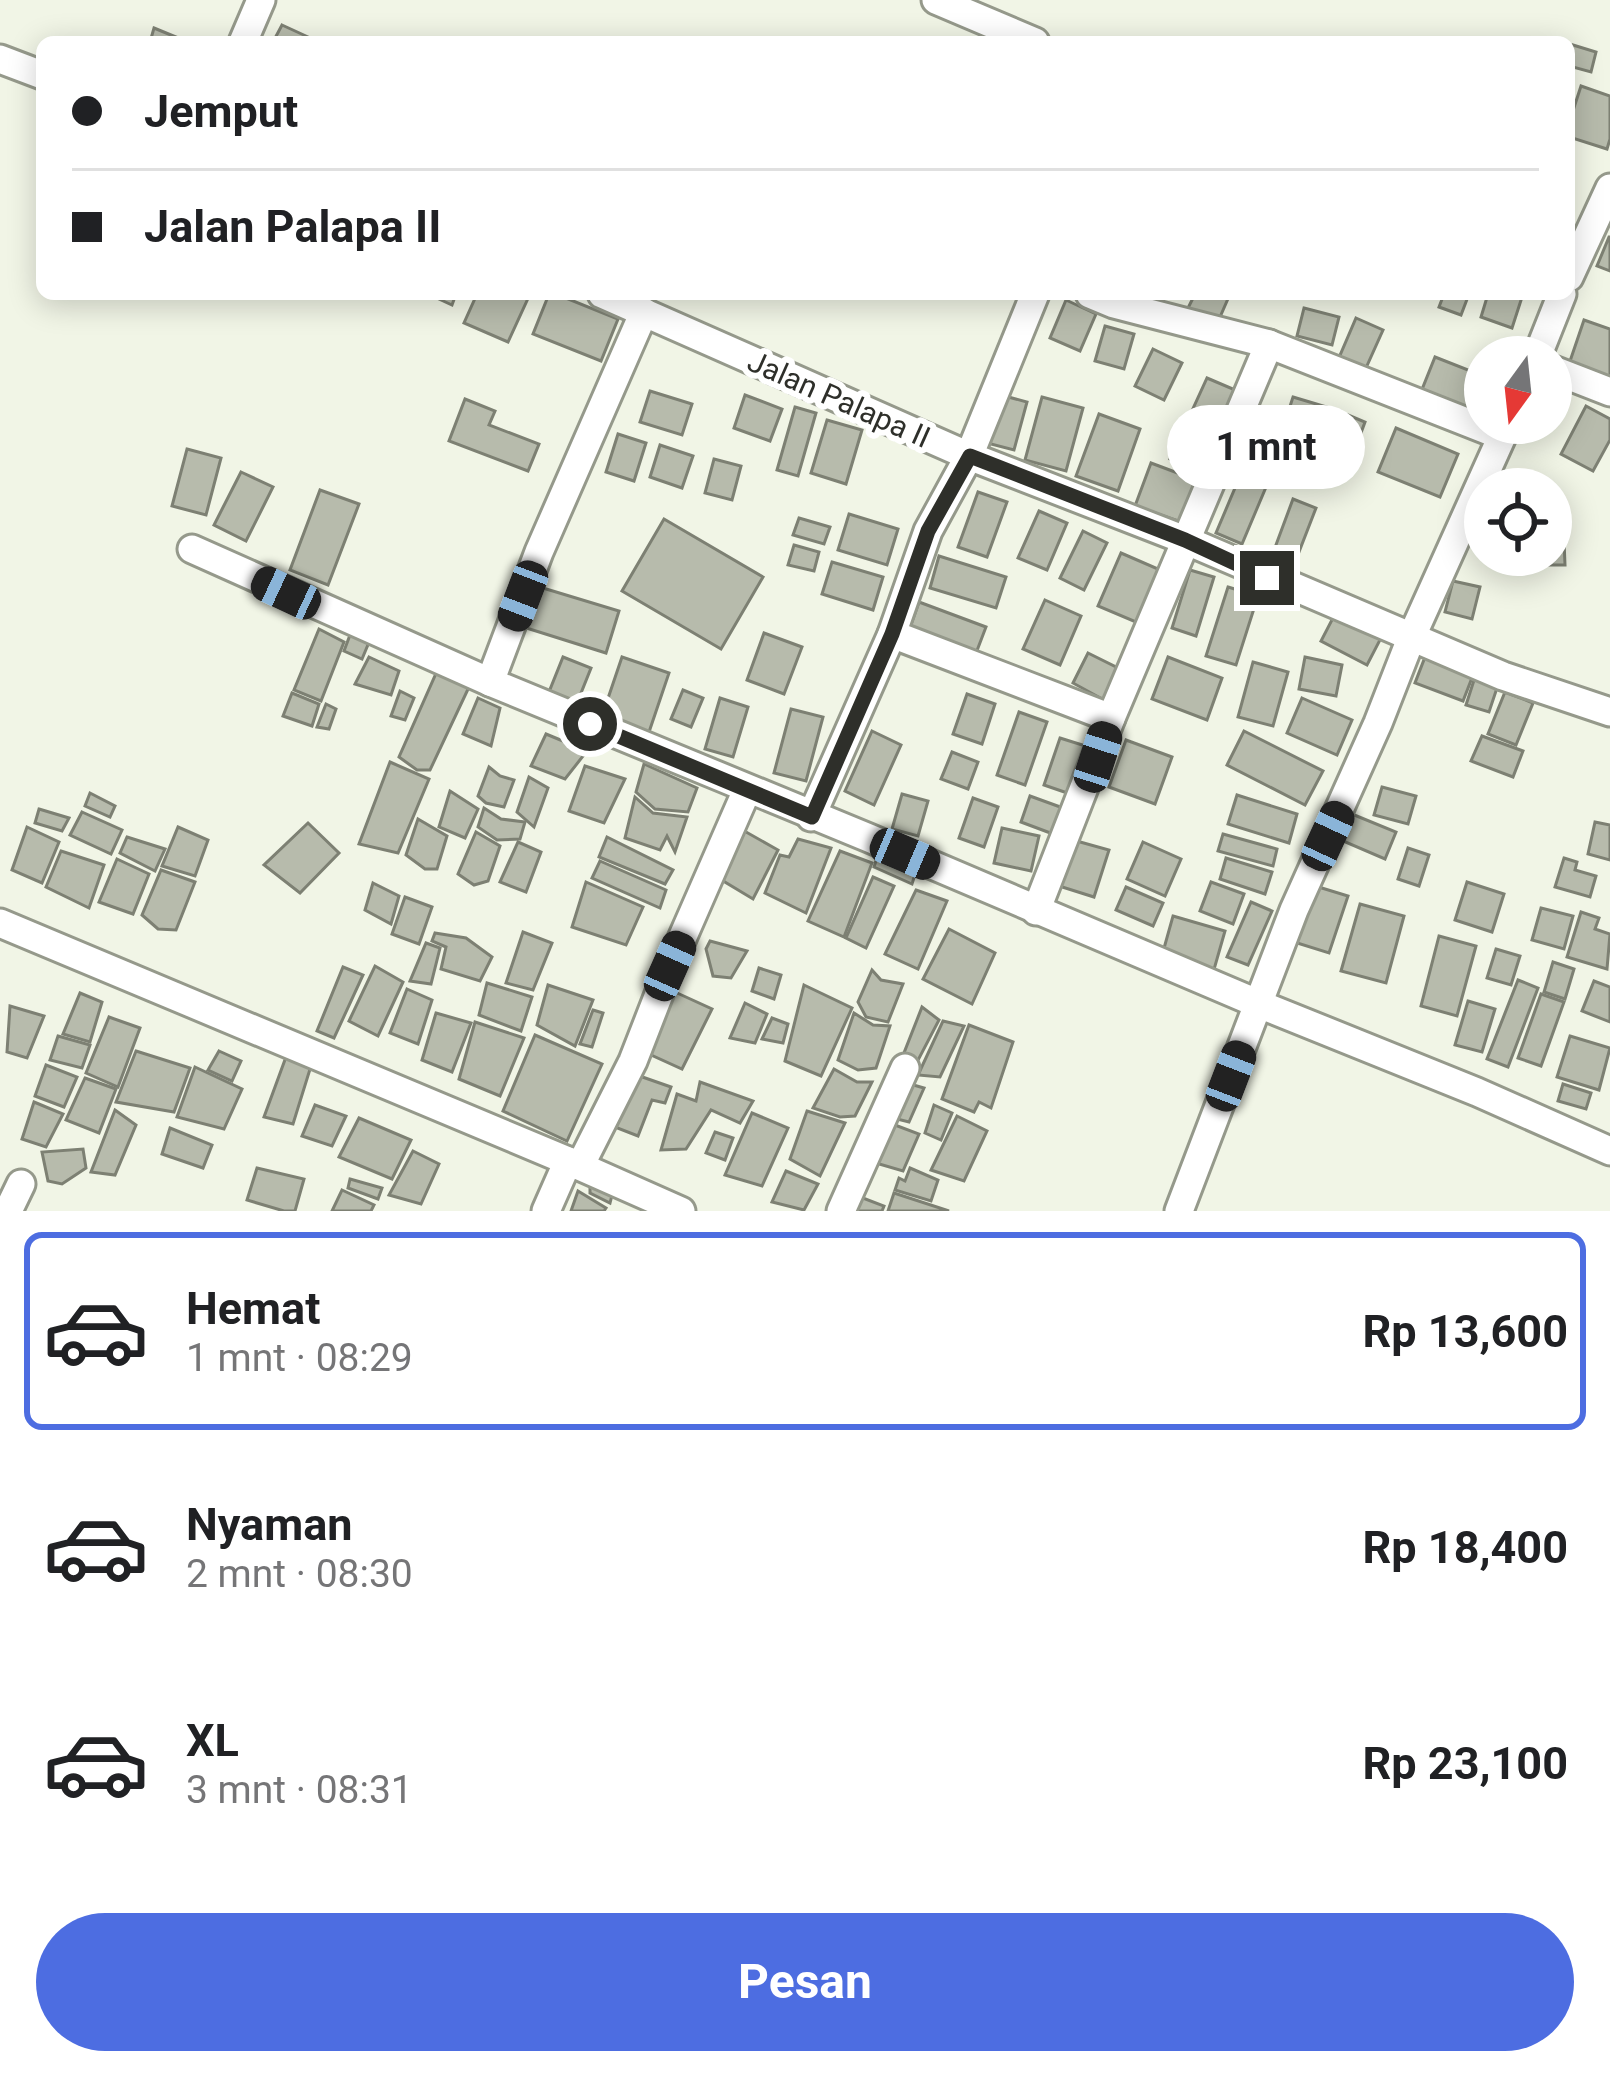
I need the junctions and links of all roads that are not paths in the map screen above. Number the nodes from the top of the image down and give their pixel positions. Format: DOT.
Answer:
graph roads {
  1 [pos="261,0"];
  2 [pos="936,0"];
  3 [pos="246,36"];
  4 [pos="1021,36"];
  5 [pos="0,58"];
  6 [pos="36,73"];
  7 [pos="1610,188"];
  8 [pos="1575,252"];
  9 [pos="616,300"];
  10 [pos="1033,300"];
  11 [pos="1104,300"];
  12 [pos="1560,300"];
  13 [pos="644,312"];
  14 [pos="1545,336"];
  15 [pos="1270,344"];
  16 [pos="1572,377"];
  17 [pos="1610,392"];
  18 [pos="1464,414"];
  19 [pos="1498,444"];
  20 [pos="970,456"];
  21 [pos="1185,540"];
  22 [pos="192,549"];
  23 [pos="892,634"];
  24 [pos="1412,636"];
  25 [pos="490,682"];
  26 [pos="1610,712"];
  27 [pos="1111,718"];
  28 [pos="747,790"];
  29 [pos="812,817"];
  30 [pos="1036,911"];
  31 [pos="0,923"];
  32 [pos="1258,1004"];
  33 [pos="905,1068"];
  34 [pos="1610,1151"];
  35 [pos="574,1163"];
  36 [pos="21,1184"];
  37 [pos="8,1211"];
  38 [pos="546,1211"];
  39 [pos="681,1211"];
  40 [pos="841,1211"];
  41 [pos="1179,1211"];
  1 -- 3 [label="street"];
  2 -- 4 [label="street"];
  5 -- 6 [label="street"];
  7 -- 8 [label="street"];
  9 -- 13 [label="street, Jalan Palapa II"];
  10 -- 20 [label="street"];
  11 -- 15 [label="street"];
  12 -- 14 [label="street"];
  13 -- 20 [label="street, Jalan Palapa II"];
  13 -- 25 [label="street"];
  15 -- 18 [label="street"];
  15 -- 21 [label="street"];
  16 -- 17 [label="street"];
  19 -- 24 [label="street"];
  20 -- 21 [label="street, Jalan Palapa II"];
  20 -- 23 [label="street"];
  21 -- 24 [label="street, Jalan Palapa II"];
  21 -- 27 [label="street"];
  22 -- 25 [label="street"];
  23 -- 27 [label="street"];
  23 -- 29 [label="street"];
  24 -- 26 [label="street, Jalan Palapa II"];
  24 -- 32 [label="street"];
  25 -- 28 [label="street"];
  27 -- 30 [label="street"];
  28 -- 29 [label="street"];
  28 -- 35 [label="street"];
  29 -- 30 [label="street"];
  30 -- 32 [label="street"];
  31 -- 35 [label="street"];
  32 -- 34 [label="street"];
  32 -- 41 [label="street"];
  33 -- 40 [label="street"];
  35 -- 38 [label="street"];
  35 -- 39 [label="street"];
  36 -- 37 [label="street"];
}
